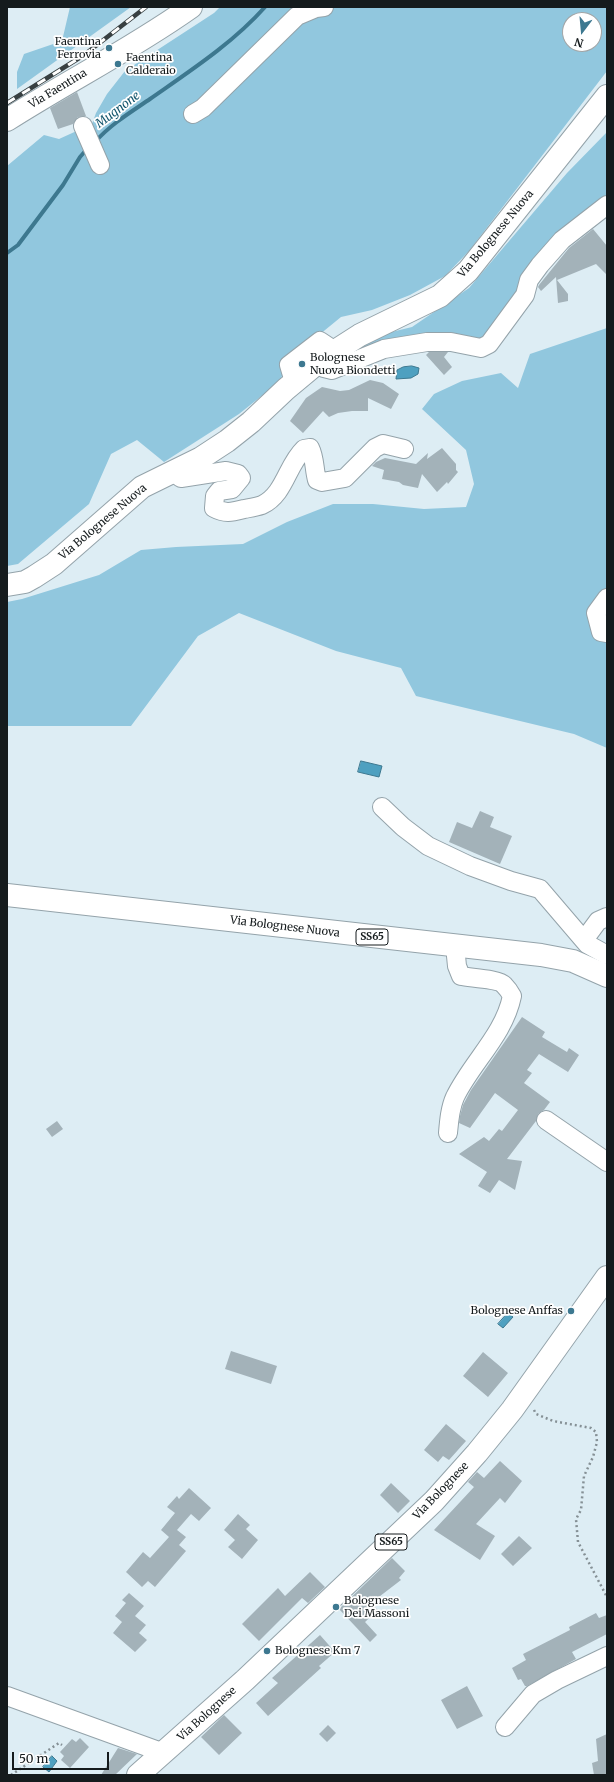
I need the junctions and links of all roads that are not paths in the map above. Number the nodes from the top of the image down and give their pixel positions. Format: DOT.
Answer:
graph roads {
  1 [pos="191,7"];
  2 [pos="324,7"];
  3 [pos="607,96"];
  4 [pos="193,114"];
  5 [pos="7,120"];
  6 [pos="83,126"];
  7 [pos="100,165"];
  8 [pos="607,205"];
  9 [pos="335,351"];
  10 [pos="316,364"];
  11 [pos="294,382"];
  12 [pos="404,449"];
  13 [pos="173,472"];
  14 [pos="7,585"];
  15 [pos="607,598"];
  16 [pos="607,633"];
  17 [pos="382,807"];
  18 [pos="7,895"];
  19 [pos="607,917"];
  20 [pos="584,940"];
  21 [pos="455,946"];
  22 [pos="607,955"];
  23 [pos="607,976"];
  24 [pos="546,1120"];
  25 [pos="448,1133"];
  26 [pos="607,1162"];
  27 [pos="607,1277"];
  28 [pos="607,1656"];
  29 [pos="7,1696"];
  30 [pos="505,1727"];
  31 [pos="164,1753"];
  32 [pos="138,1775"];
  1 -- 5 [label="main road, Via Faentina"];
  2 -- 4 [label="street"];
  3 -- 9 [label="main road, Via Bolognese Nuova"];
  6 -- 7 [label="street"];
  8 -- 10 [label="street"];
  9 -- 10 [label="main road, Via Bolognese Nuova"];
  9 -- 11 [label="street"];
  10 -- 11 [label="main road, Via Bolognese Nuova"];
  11 -- 13 [label="main road, Via Bolognese Nuova"];
  12 -- 13 [label="street"];
  13 -- 14 [label="main road, Via Bolognese Nuova"];
  15 -- 16 [label="street"];
  17 -- 20 [label="street"];
  18 -- 21 [label="main road, Via Bolognese Nuova / SS65"];
  19 -- 20 [label="street"];
  20 -- 22 [label="street"];
  21 -- 23 [label="main road, Via Bolognese Nuova / SS65"];
  21 -- 25 [label="street"];
  24 -- 26 [label="street"];
  27 -- 31 [label="main road, Via Bolognese / SS65"];
  28 -- 30 [label="street"];
  29 -- 31 [label="street"];
  31 -- 32 [label="main road, Via Bolognese / SS65"];
}
